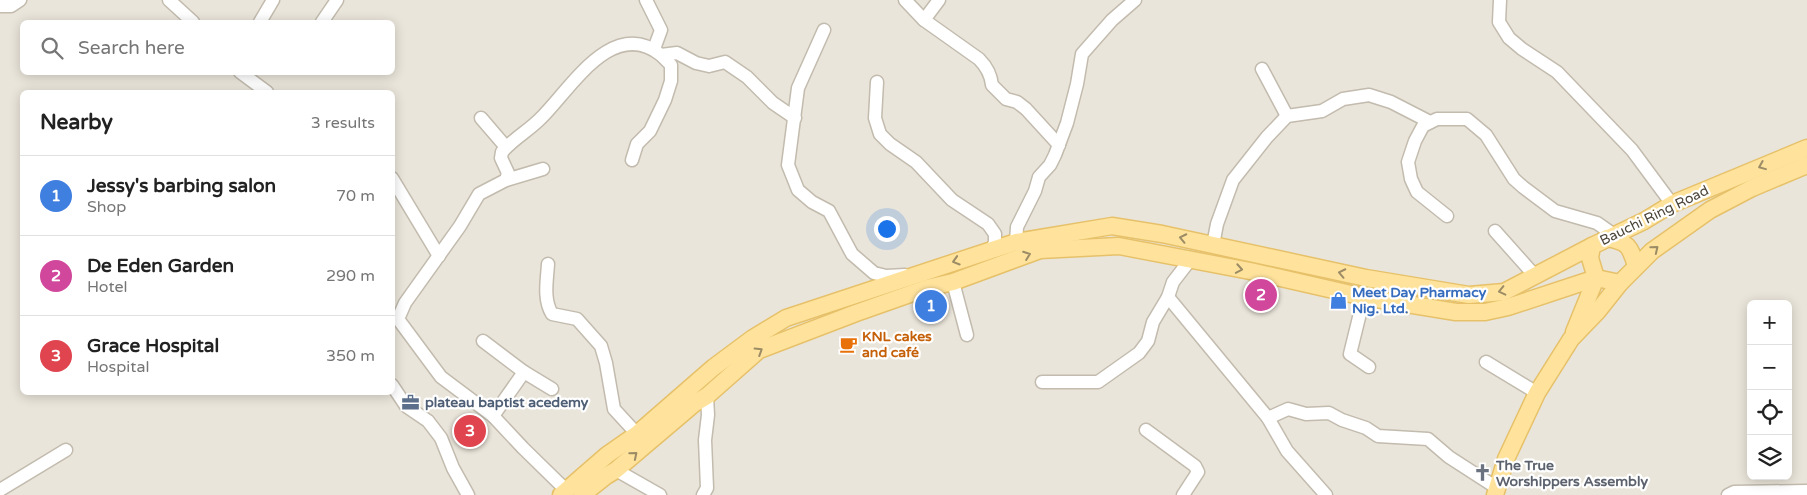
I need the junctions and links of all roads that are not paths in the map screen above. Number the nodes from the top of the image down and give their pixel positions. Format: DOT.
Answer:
graph roads {
  1 [pos="20,0"];
  2 [pos="171,0"];
  3 [pos="272,0"];
  4 [pos="337,0"];
  5 [pos="646,0"];
  6 [pos="905,0"];
  7 [pos="939,0"];
  8 [pos="1135,0"];
  9 [pos="1500,0"];
  10 [pos="0,6"];
  11 [pos="191,20"];
  12 [pos="261,20"];
  13 [pos="323,20"];
  14 [pos="924,20"];
  15 [pos="824,30"];
  16 [pos="658,52"];
  17 [pos="1262,69"];
  18 [pos="244,75"];
  19 [pos="877,82"];
  20 [pos="264,90"];
  21 [pos="1287,116"];
  22 [pos="482,118"];
  23 [pos="795,118"];
  24 [pos="1430,122"];
  25 [pos="1059,145"];
  26 [pos="506,147"];
  27 [pos="1807,148"];
  28 [pos="632,160"];
  29 [pos="1807,165"];
  30 [pos="543,169"];
  31 [pos="506,180"];
  32 [pos="395,183"];
  33 [pos="1672,204"];
  34 [pos="1447,216"];
  35 [pos="1495,231"];
  36 [pos="1610,236"];
  37 [pos="1016,242"];
  38 [pos="1213,245"];
  39 [pos="1592,246"];
  40 [pos="990,251"];
  41 [pos="439,256"];
  42 [pos="1190,260"];
  43 [pos="548,264"];
  44 [pos="1636,266"];
  45 [pos="915,274"];
  46 [pos="1536,277"];
  47 [pos="1596,278"];
  48 [pos="953,282"];
  49 [pos="1620,283"];
  50 [pos="1168,297"];
  51 [pos="1364,297"];
  52 [pos="1539,297"];
  53 [pos="1584,306"];
  54 [pos="967,335"];
  55 [pos="1571,339"];
  56 [pos="483,341"];
  57 [pos="1486,362"];
  58 [pos="1369,367"];
  59 [pos="524,372"];
  60 [pos="1042,382"];
  61 [pos="395,390"];
  62 [pos="552,390"];
  63 [pos="1537,393"];
  64 [pos="708,396"];
  65 [pos="492,416"];
  66 [pos="1268,418"];
  67 [pos="1146,430"];
  68 [pos="637,434"];
  69 [pos="66,450"];
  70 [pos="616,470"];
  71 [pos="0,490"];
  72 [pos="1496,491"];
  73 [pos="1807,492"];
  74 [pos="570,494"];
  75 [pos="468,495"];
  76 [pos="660,495"];
  77 [pos="704,495"];
  78 [pos="1184,495"];
  79 [pos="1326,495"];
  80 [pos="1728,495"];
  1 -- 10 [label="street"];
  2 -- 11 [label="street"];
  3 -- 12 [label="street"];
  4 -- 13 [label="street"];
  5 -- 16 [label="street"];
  6 -- 14 [label="street"];
  7 -- 14 [label="street"];
  8 -- 25 [label="street"];
  9 -- 33 [label="street"];
  14 -- 25 [label="street"];
  15 -- 23 [label="street"];
  16 -- 23 [label="street"];
  16 -- 26 [label="street"];
  16 -- 28 [label="street"];
  17 -- 21 [label="street"];
  18 -- 20 [label="street"];
  19 -- 40 [label="street"];
  21 -- 24 [label="street"];
  21 -- 38 [label="street"];
  22 -- 26 [label="street"];
  23 -- 45 [label="street"];
  24 -- 34 [label="street"];
  24 -- 36 [label="street"];
  25 -- 37 [label="street"];
  26 -- 31 [label="street"];
  27 -- 33 [label="main road, Bauchi Ring Road, one-way"];
  44 -- 29 [label="main road, Bauchi Ring Road, one-way"];
  30 -- 31 [label="street"];
  31 -- 41 [label="street"];
  32 -- 41 [label="street"];
  33 -- 36 [label="main road, Bauchi Ring Road"];
  35 -- 46 [label="street"];
  36 -- 39 [label="main road, Bauchi Ring Road"];
  36 -- 44 [label="main road"];
  38 -- 37 [label="main road, one-way"];
  37 -- 40 [label="main road"];
  46 -- 38 [label="main road, one-way"];
  39 -- 46 [label="main road"];
  39 -- 47 [label="main road, Bauchi Ring Road"];
  40 -- 45 [label="main road, one-way"];
  41 -- 65 [label="street"];
  48 -- 42 [label="main road, one-way"];
  42 -- 50 [label="street"];
  42 -- 51 [label="main road, one-way"];
  43 -- 68 [label="street"];
  44 -- 49 [label="main road, Bauchi Ring Road"];
  45 -- 68 [label="main road"];
  47 -- 49 [label="main road"];
  47 -- 52 [label="main road"];
  47 -- 53 [label="main road, Bauchi Ring Road"];
  48 -- 54 [label="street"];
  64 -- 48 [label="main road, one-way"];
  49 -- 55 [label="main road, Bauchi Ring Road"];
  50 -- 60 [label="street"];
  50 -- 66 [label="street"];
  51 -- 52 [label="main road"];
  51 -- 58 [label="street"];
  52 -- 53 [label="main road"];
  53 -- 55 [label="main road, Bauchi Ring Road"];
  55 -- 63 [label="main road, Bauchi Ring Road"];
  56 -- 59 [label="street"];
  57 -- 63 [label="street"];
  59 -- 62 [label="street"];
  59 -- 65 [label="street"];
  61 -- 75 [label="street"];
  63 -- 72 [label="main road, Bauchi Ring Road"];
  70 -- 64 [label="main road, one-way"];
  64 -- 77 [label="street"];
  65 -- 74 [label="street"];
  66 -- 72 [label="street"];
  66 -- 79 [label="street"];
  67 -- 78 [label="street"];
  68 -- 74 [label="main road"];
  69 -- 71 [label="street"];
  70 -- 74 [label="main road"];
  70 -- 76 [label="street"];
  73 -- 80 [label="street"];
}
